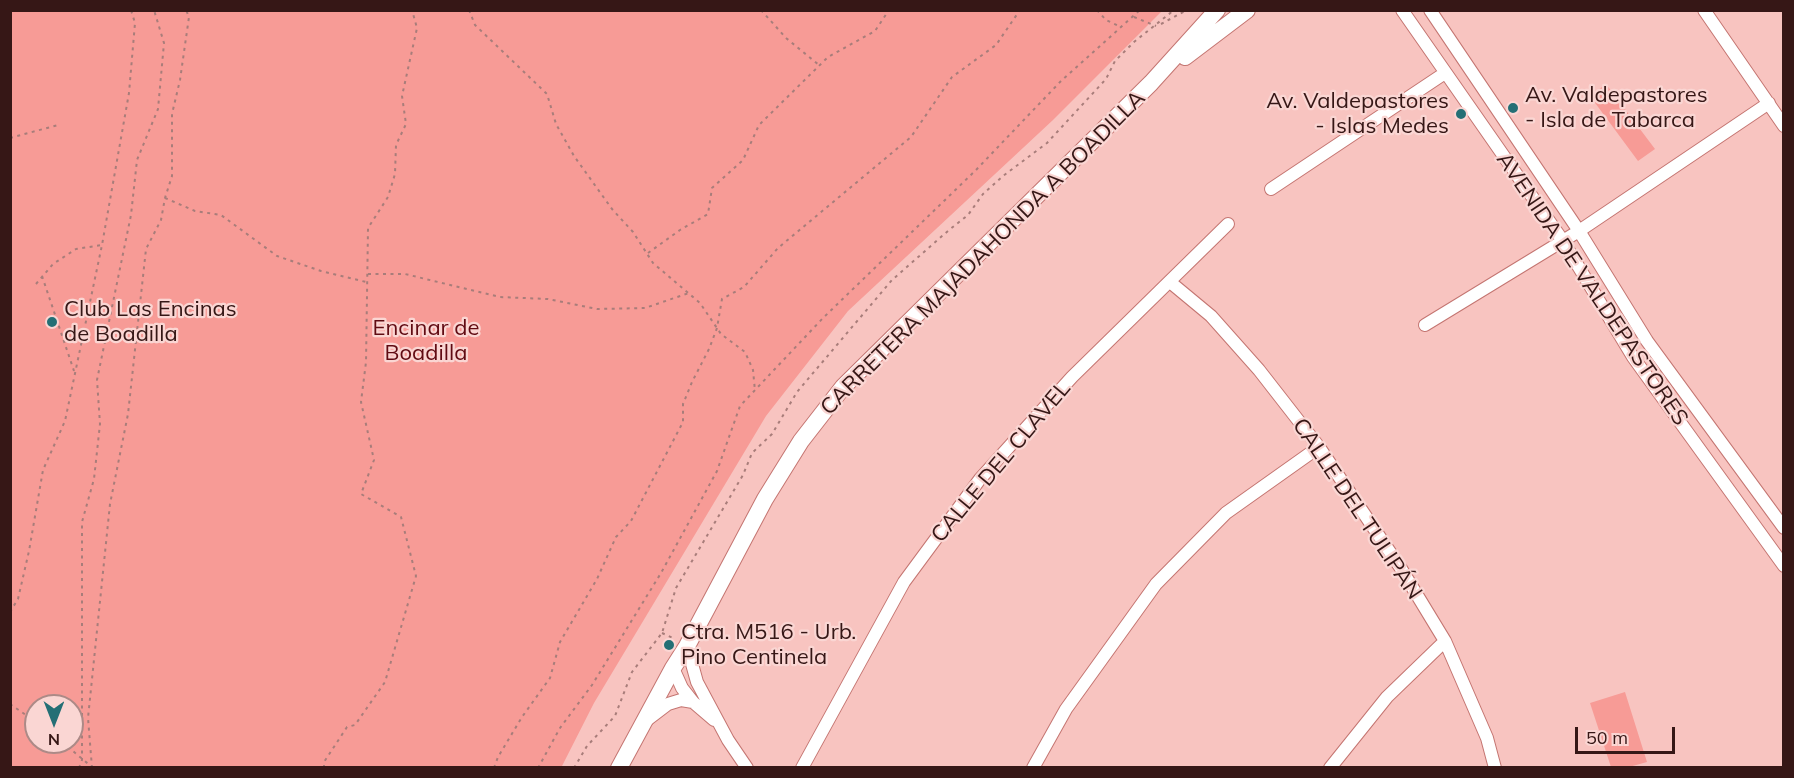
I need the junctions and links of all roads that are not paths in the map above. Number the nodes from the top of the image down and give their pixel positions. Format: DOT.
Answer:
graph roads {
  1 [pos="1217,10"];
  2 [pos="1247,10"];
  3 [pos="1402,10"];
  4 [pos="1431,10"];
  5 [pos="1704,10"];
  6 [pos="1445,73"];
  7 [pos="1151,83"];
  8 [pos="1769,103"];
  9 [pos="1784,126"];
  10 [pos="1271,189"];
  11 [pos="1228,224"];
  12 [pos="1579,231"];
  13 [pos="1563,241"];
  14 [pos="1170,282"];
  15 [pos="1425,325"];
  16 [pos="1319,447"];
  17 [pos="1784,528"];
  18 [pos="1784,566"];
  19 [pos="1445,641"];
  20 [pos="680,642"];
  21 [pos="673,668"];
  22 [pos="693,702"];
  23 [pos="643,722"];
  24 [pos="719,725"];
  25 [pos="620,768"];
  26 [pos="747,768"];
  27 [pos="802,768"];
  28 [pos="1033,768"];
  29 [pos="1330,768"];
  30 [pos="1495,768"];
  1 -- 7 [label="street, CARRETERA MAJADAHONDA A BOADILLA"];
  2 -- 7 [label="street, CARRETERA MAJADAHONDA A BOADILLA"];
  3 -- 6 [label="street, AVENIDA DE VALDEPASTORES"];
  4 -- 12 [label="street, AVENIDA DE VALDEPASTORES"];
  5 -- 8 [label="street"];
  6 -- 10 [label="street"];
  6 -- 13 [label="street, AVENIDA DE VALDEPASTORES"];
  7 -- 20 [label="street, CARRETERA MAJADAHONDA A BOADILLA"];
  8 -- 9 [label="street"];
  8 -- 12 [label="street"];
  11 -- 14 [label="street, CALLE DEL CLAVEL"];
  12 -- 13 [label="street"];
  12 -- 17 [label="street, AVENIDA DE VALDEPASTORES"];
  13 -- 15 [label="street"];
  13 -- 18 [label="street, AVENIDA DE VALDEPASTORES"];
  14 -- 16 [label="street, CALLE DEL TULIPÁN"];
  14 -- 27 [label="street, CALLE DEL CLAVEL"];
  16 -- 19 [label="street, CALLE DEL TULIPÁN"];
  16 -- 28 [label="street"];
  19 -- 29 [label="street"];
  19 -- 30 [label="street, CALLE DEL TULIPÁN"];
  20 -- 21 [label="street, CARRETERA MAJADAHONDA A BOADILLA"];
  20 -- 24 [label="street"];
  21 -- 22 [label="street"];
  21 -- 23 [label="street, CARRETERA MAJADAHONDA A BOADILLA"];
  22 -- 23 [label="street"];
  22 -- 24 [label="street"];
  23 -- 25 [label="street, CARRETERA MAJADAHONDA A BOADILLA"];
  24 -- 26 [label="street"];
}
